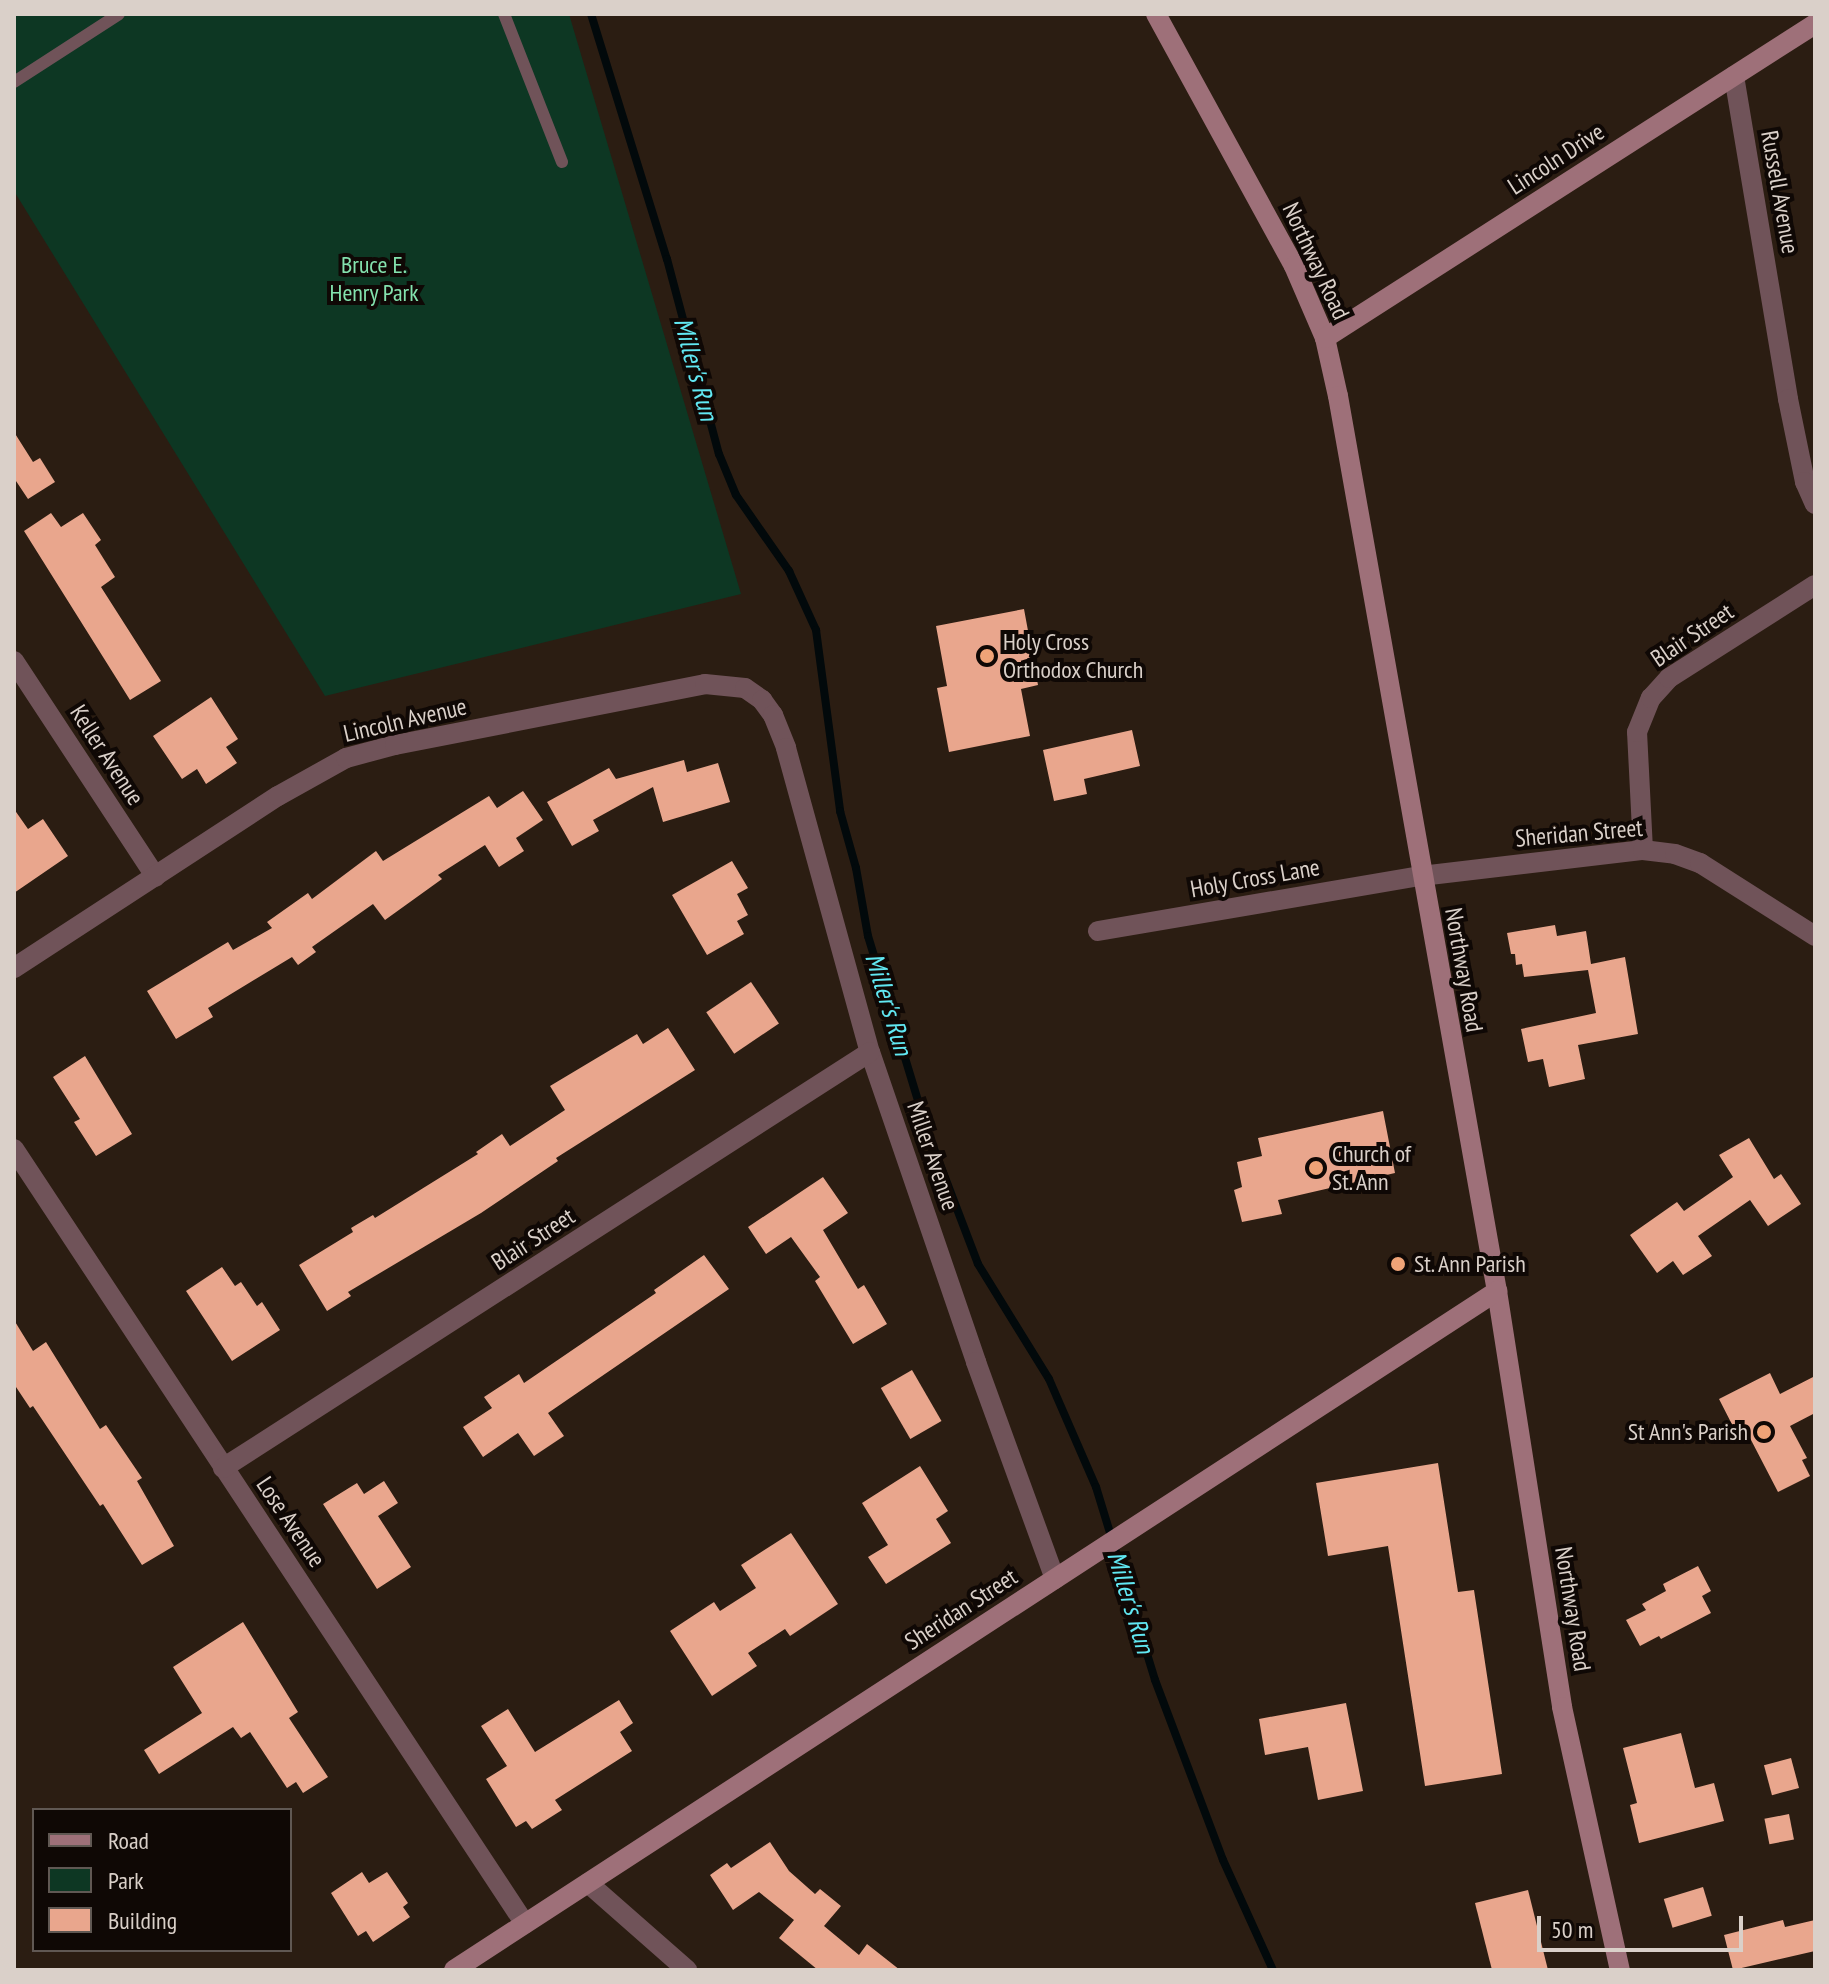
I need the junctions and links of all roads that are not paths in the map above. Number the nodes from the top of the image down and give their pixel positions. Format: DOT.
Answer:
graph roads {
  1 [pos="119,14"];
  2 [pos="504,14"];
  3 [pos="1156,14"];
  4 [pos="1815,24"];
  5 [pos="1734,76"];
  6 [pos="14,82"];
  7 [pos="562,162"];
  8 [pos="1325,338"];
  9 [pos="1815,504"];
  10 [pos="1815,585"];
  11 [pos="14,661"];
  12 [pos="762,700"];
  13 [pos="1643,850"];
  14 [pos="1421,876"];
  15 [pos="156,877"];
  16 [pos="1098,931"];
  17 [pos="1815,936"];
  18 [pos="14,968"];
  19 [pos="870,1052"];
  20 [pos="14,1149"];
  21 [pos="1497,1291"];
  22 [pos="223,1468"];
  23 [pos="1055,1579"];
  24 [pos="588,1883"];
  25 [pos="525,1924"];
  26 [pos="454,1970"];
  27 [pos="687,1970"];
  28 [pos="1620,1970"];
  1 -- 6 [label="lane"];
  2 -- 7 [label="lane"];
  3 -- 8 [label="street, Northway Road"];
  4 -- 5 [label="street, Lincoln Drive"];
  5 -- 8 [label="street, Lincoln Drive"];
  5 -- 9 [label="street, Russell Avenue"];
  8 -- 14 [label="street, Northway Road"];
  10 -- 13 [label="street, Blair Street"];
  11 -- 15 [label="street, Keller Avenue"];
  12 -- 15 [label="street, Lincoln Avenue"];
  12 -- 19 [label="street, Miller Avenue"];
  13 -- 14 [label="street, Sheridan Street"];
  13 -- 17 [label="street, Sheridan Street"];
  14 -- 16 [label="street, Holy Cross Lane"];
  14 -- 21 [label="street, Northway Road"];
  15 -- 18 [label="street, Lincoln Avenue"];
  19 -- 22 [label="street, Blair Street"];
  19 -- 23 [label="street, Miller Avenue"];
  20 -- 22 [label="street, Lose Avenue"];
  21 -- 23 [label="street, Sheridan Street"];
  21 -- 28 [label="street, Northway Road"];
  22 -- 25 [label="street, Lose Avenue"];
  23 -- 24 [label="street, Sheridan Street"];
  24 -- 25 [label="street, Sheridan Street"];
  24 -- 27 [label="street"];
  25 -- 26 [label="street, Sheridan Street"];
}
